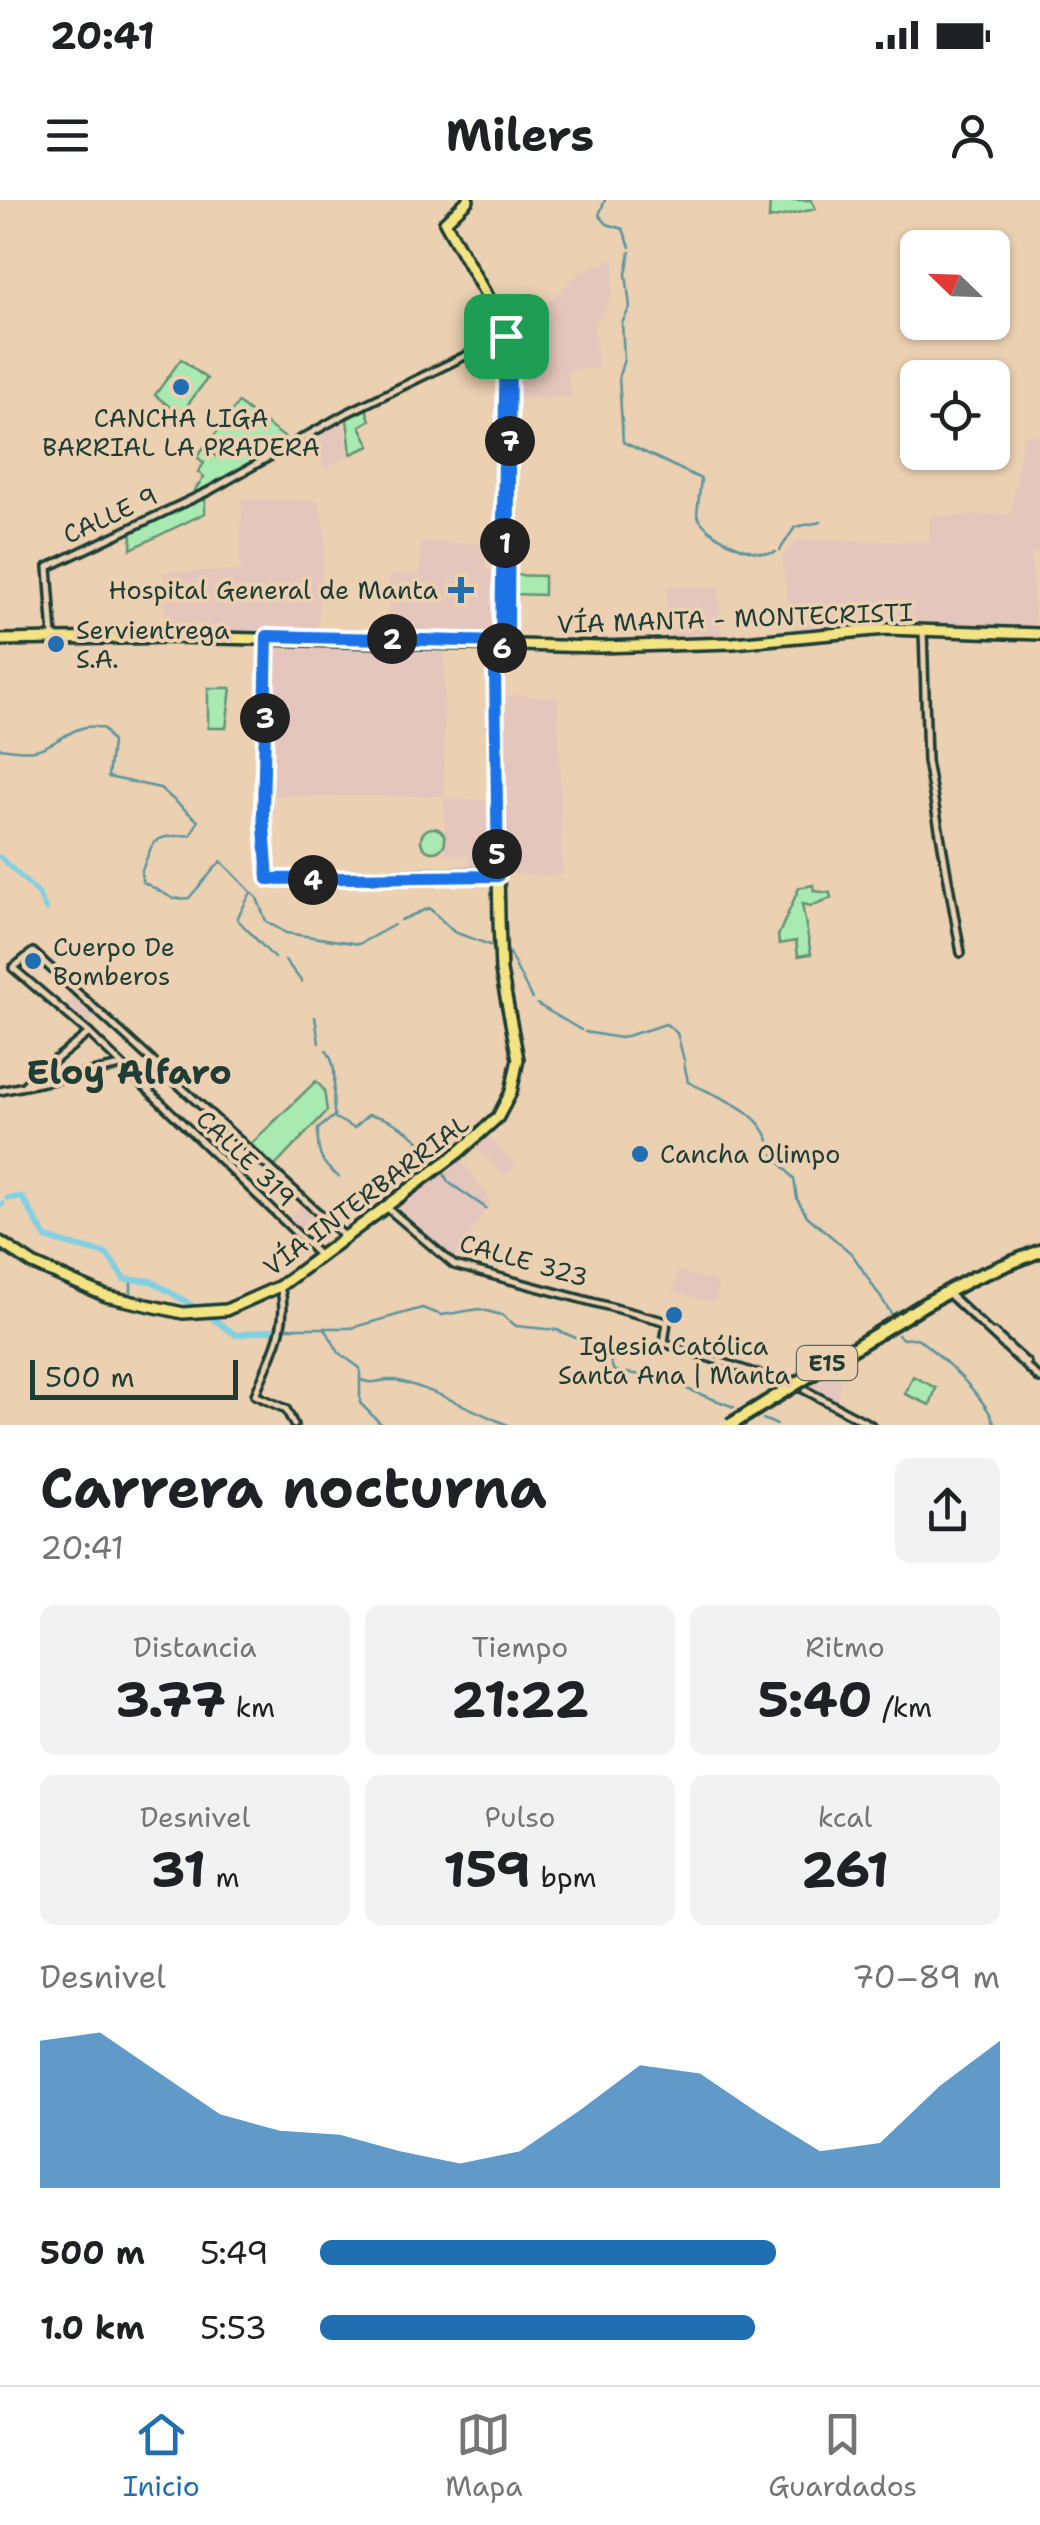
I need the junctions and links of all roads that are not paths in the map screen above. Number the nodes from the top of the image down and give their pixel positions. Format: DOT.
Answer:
graph roads {
  1 [pos="468,200"];
  2 [pos="507,334"];
  3 [pos="922,628"];
  4 [pos="0,632"];
  5 [pos="1040,633"];
  6 [pos="52,634"];
  7 [pos="267,637"];
  8 [pos="0,640"];
  9 [pos="500,644"];
  10 [pos="495,672"];
  11 [pos="498,874"];
  12 [pos="961,952"];
  13 [pos="90,1033"];
  14 [pos="121,1066"];
  15 [pos="23,1086"];
  16 [pos="0,1091"];
  17 [pos="385,1206"];
  18 [pos="344,1236"];
  19 [pos="0,1242"];
  20 [pos="319,1254"];
  21 [pos="1035,1257"];
  22 [pos="280,1286"];
  23 [pos="952,1295"];
  24 [pos="927,1306"];
  25 [pos="1040,1377"];
  26 [pos="294,1425"];
  27 [pos="730,1425"];
  28 [pos="739,1425"];
  29 [pos="871,1425"];
  1 -- 2 [label="main road, VÍA INTERBARRIAL"];
  2 -- 6 [label="street, CALLE 9"];
  2 -- 9 [label="main road, VÍA INTERBARRIAL"];
  3 -- 5 [label="main road, VÍA MANTA - MONTECRISTI"];
  3 -- 9 [label="main road, VÍA MANTA - MONTECRISTI"];
  3 -- 12 [label="street"];
  4 -- 6 [label="main road"];
  6 -- 7 [label="main road, VÍA MANTA - MONTECRISTI"];
  6 -- 8 [label="main road, VÍA MANTA - MONTECRISTI"];
  7 -- 9 [label="main road, VÍA MANTA - MONTECRISTI"];
  7 -- 11 [label="street"];
  9 -- 10 [label="main road, VÍA INTERBARRIAL"];
  9 -- 10 [label="main road, VÍA INTERBARRIAL"];
  10 -- 11 [label="main road, VÍA INTERBARRIAL"];
  11 -- 17 [label="main road, VÍA INTERBARRIAL"];
  13 -- 14 [label="street, CALLE 319"];
  13 -- 15 [label="street"];
  13 -- 18 [label="street, CALLE 319"];
  14 -- 15 [label="street"];
  14 -- 20 [label="street, CALLE 319"];
  15 -- 16 [label="street"];
  17 -- 18 [label="main road, VÍA INTERBARRIAL"];
  17 -- 29 [label="street, CALLE 323"];
  18 -- 20 [label="main road, VÍA INTERBARRIAL"];
  19 -- 22 [label="main road, VÍA INTERBARRIAL"];
  20 -- 22 [label="main road, VÍA INTERBARRIAL"];
  21 -- 23 [label="highway, E15"];
  21 -- 24 [label="highway, E15"];
  22 -- 26 [label="street"];
  23 -- 24 [label="highway, E15"];
  23 -- 25 [label="street"];
  24 -- 27 [label="highway, E15, bridge"];
  24 -- 28 [label="highway, E15, bridge"];
}
